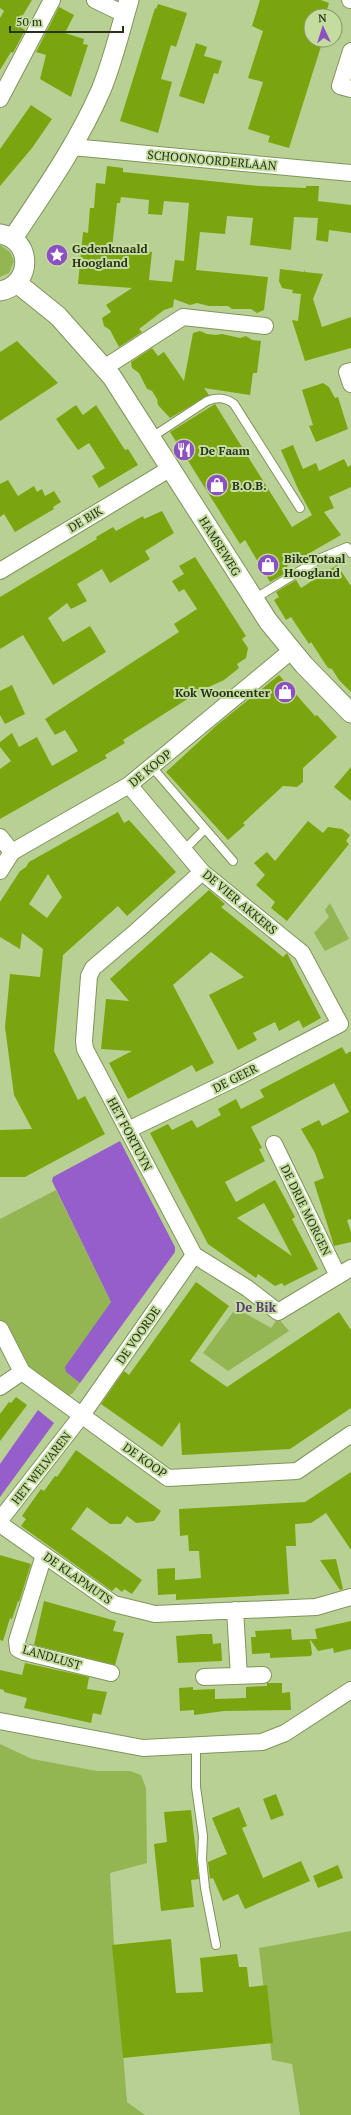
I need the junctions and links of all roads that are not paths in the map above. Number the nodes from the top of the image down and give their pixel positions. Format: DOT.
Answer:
graph roads {
  1 [pos="52,0"];
  2 [pos="95,0"];
  3 [pos="127,7"];
  4 [pos="351,51"];
  5 [pos="351,89"];
  6 [pos="0,99"];
  7 [pos="72,147"];
  8 [pos="351,173"];
  9 [pos="6,236"];
  10 [pos="17,283"];
  11 [pos="0,291"];
  12 [pos="265,326"];
  13 [pos="104,368"];
  14 [pos="351,371"];
  15 [pos="351,384"];
  16 [pos="152,437"];
  17 [pos="171,468"];
  18 [pos="300,508"];
  19 [pos="351,553"];
  20 [pos="0,571"];
  21 [pos="254,599"];
  22 [pos="291,651"];
  23 [pos="351,713"];
  24 [pos="152,766"];
  25 [pos="129,785"];
  26 [pos="205,829"];
  27 [pos="0,837"];
  28 [pos="184,850"];
  29 [pos="12,852"];
  30 [pos="233,861"];
  31 [pos="0,871"];
  32 [pos="202,872"];
  33 [pos="340,1024"];
  34 [pos="128,1130"];
  35 [pos="274,1144"];
  36 [pos="194,1255"];
  37 [pos="345,1272"];
  38 [pos="0,1329"];
  39 [pos="22,1372"];
  40 [pos="0,1387"];
  41 [pos="82,1415"];
  42 [pos="351,1434"];
  43 [pos="0,1520"];
  44 [pos="0,1524"];
  45 [pos="44,1555"];
  46 [pos="351,1597"];
  47 [pos="235,1610"];
  48 [pos="111,1673"];
  49 [pos="263,1675"];
  50 [pos="240,1676"];
  51 [pos="204,1677"];
  52 [pos="351,1690"];
  53 [pos="0,1721"];
  54 [pos="196,1746"];
  55 [pos="216,1945"];
  1 -- 6 [label="street"];
  2 -- 3 [label="street"];
  3 -- 7 [label="street"];
  4 -- 5 [label="street"];
  7 -- 8 [label="street, SCHOONOORDERLAAN"];
  7 -- 9 [label="street"];
  9 -- 10 [label="street"];
  10 -- 11 [label="street"];
  10 -- 13 [label="street, HAMSEWEG"];
  12 -- 13 [label="street"];
  13 -- 16 [label="street, HAMSEWEG"];
  14 -- 15 [label="street"];
  16 -- 17 [label="street, HAMSEWEG"];
  16 -- 18 [label="lane"];
  17 -- 20 [label="street, DE BIK"];
  17 -- 21 [label="street, HAMSEWEG"];
  19 -- 21 [label="lane"];
  21 -- 22 [label="street, HAMSEWEG"];
  22 -- 23 [label="street, HAMSEWEG"];
  22 -- 24 [label="street, DE KOOP"];
  24 -- 25 [label="street, DE KOOP"];
  24 -- 26 [label="lane"];
  25 -- 28 [label="street, DE VIER AKKERS"];
  25 -- 29 [label="street, DE KOOP"];
  26 -- 28 [label="lane"];
  26 -- 30 [label="lane"];
  27 -- 29 [label="street"];
  28 -- 32 [label="street, DE VIER AKKERS"];
  29 -- 31 [label="street, DE KOOP"];
  32 -- 33 [label="street, DE VIER AKKERS"];
  32 -- 34 [label="street, HET FORTUYN"];
  33 -- 34 [label="street, DE GEER"];
  34 -- 36 [label="street, HET FORTUYN"];
  35 -- 37 [label="street, DE DRIE MORGEN"];
  36 -- 37 [label="street"];
  36 -- 41 [label="street, DE VOORDE"];
  38 -- 39 [label="street, DE KOOP"];
  39 -- 40 [label="street"];
  39 -- 41 [label="street, DE KOOP"];
  41 -- 42 [label="street, DE KOOP"];
  41 -- 43 [label="street, HET WELVAREN"];
  44 -- 45 [label="street, DE KLAPMUTS"];
  45 -- 47 [label="street, DE KLAPMUTS"];
  45 -- 48 [label="street, LANDLUST"];
  46 -- 47 [label="street, DE KLAPMUTS"];
  47 -- 50 [label="street"];
  49 -- 50 [label="street"];
  50 -- 51 [label="street"];
  52 -- 54 [label="street"];
  53 -- 54 [label="street"];
  54 -- 55 [label="lane"];
}
